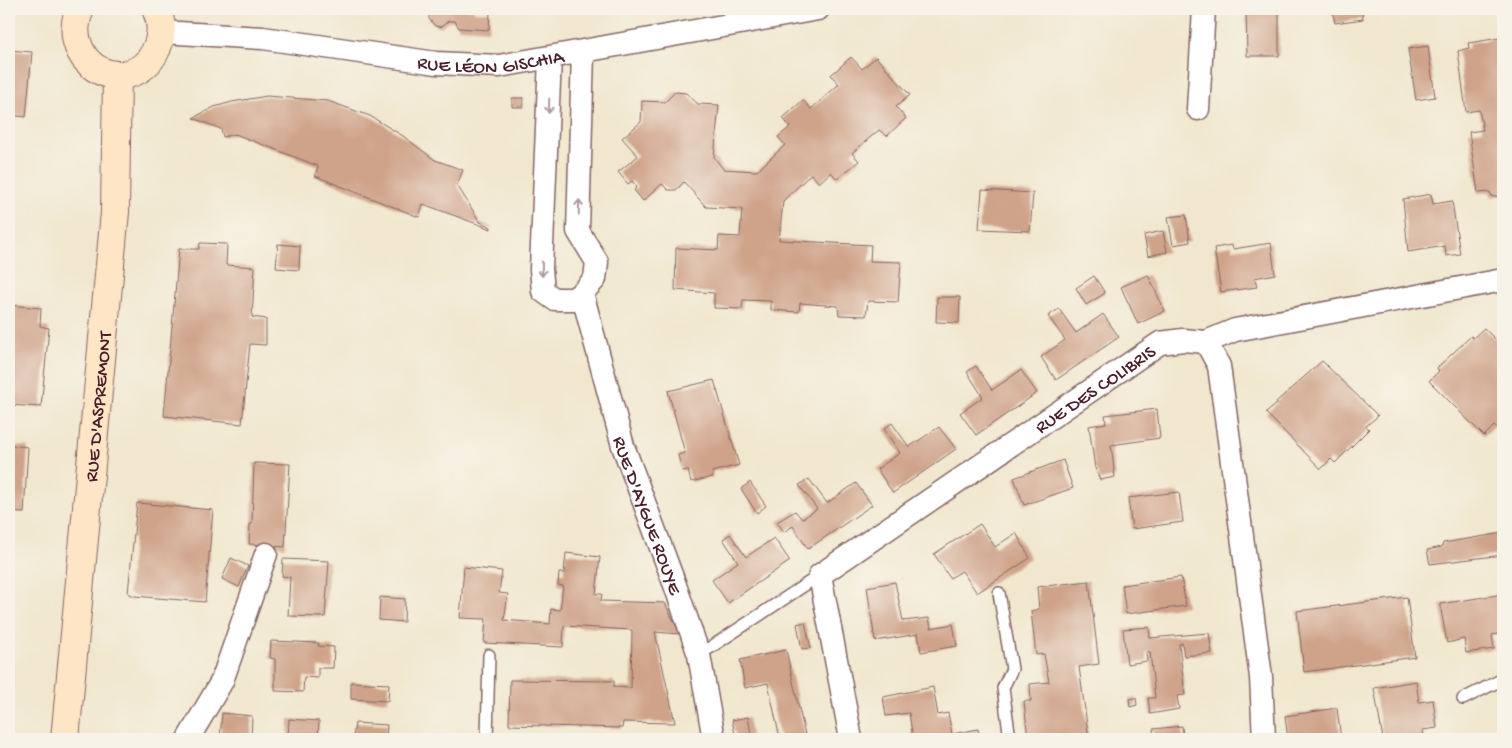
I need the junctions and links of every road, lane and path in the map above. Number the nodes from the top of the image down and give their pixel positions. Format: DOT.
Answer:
graph roads {
  1 [pos="80,9"];
  2 [pos="818,9"];
  3 [pos="1204,9"];
  4 [pos="159,21"];
  5 [pos="583,52"];
  6 [pos="550,58"];
  7 [pos="117,75"];
  8 [pos="1198,109"];
  9 [pos="1503,280"];
  10 [pos="582,293"];
  11 [pos="1206,342"];
  12 [pos="266,554"];
  13 [pos="820,575"];
  14 [pos="999,593"];
  15 [pos="490,655"];
  16 [pos="699,655"];
  17 [pos="1503,678"];
  18 [pos="1463,699"];
  19 [pos="1258,738"];
  20 [pos="65,739"];
  21 [pos="188,739"];
  22 [pos="487,739"];
  23 [pos="714,739"];
  24 [pos="852,739"];
  25 [pos="1010,739"];
  1 -- 7 [label="main road"];
  2 -- 5 [label="street, RUE LÉON GISCHIA"];
  3 -- 8 [label="street"];
  4 -- 6 [label="street, RUE LÉON GISCHIA"];
  4 -- 7 [label="main road"];
  5 -- 6 [label="street, RUE LÉON GISCHIA"];
  10 -- 5 [label="street, one-way"];
  6 -- 10 [label="street, one-way"];
  7 -- 20 [label="main road, RUE D'ASPREMONT"];
  9 -- 11 [label="street"];
  10 -- 16 [label="street, RUE D'AYGUE ROUYE"];
  11 -- 13 [label="street, RUE DES COLIBRIS"];
  11 -- 19 [label="street"];
  12 -- 21 [label="street"];
  13 -- 16 [label="lane"];
  13 -- 24 [label="street"];
  14 -- 25 [label="lane"];
  15 -- 22 [label="lane"];
  16 -- 23 [label="street, RUE D'AYGUE ROUYE"];
  17 -- 18 [label="lane"];
}
